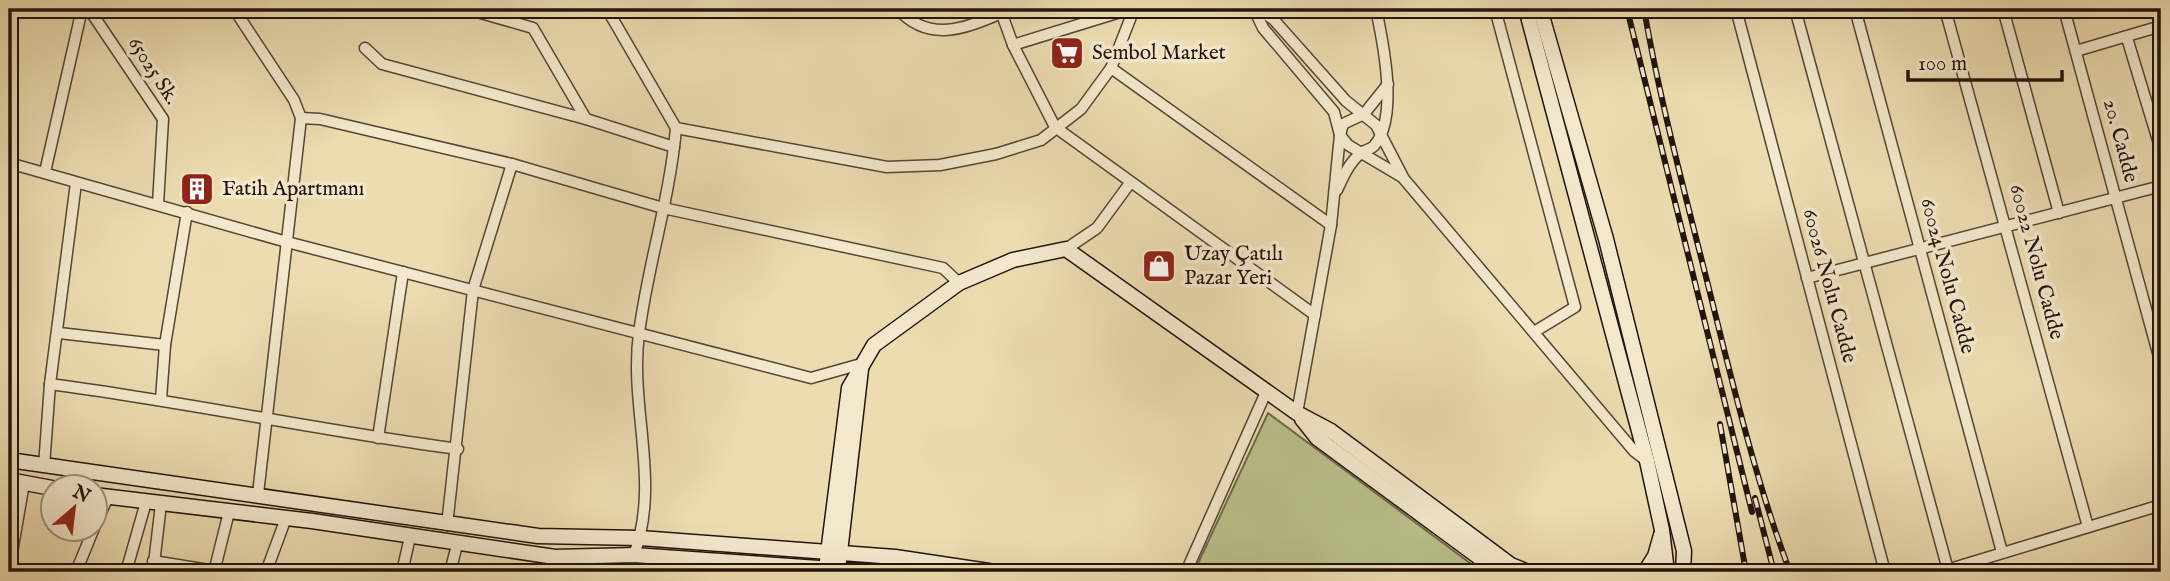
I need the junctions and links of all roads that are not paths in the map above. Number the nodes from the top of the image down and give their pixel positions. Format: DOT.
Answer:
graph roads {
  1 [pos="82,9"];
  2 [pos="89,9"];
  3 [pos="234,9"];
  4 [pos="467,9"];
  5 [pos="607,9"];
  6 [pos="898,9"];
  7 [pos="1132,9"];
  8 [pos="1256,9"];
  9 [pos="1376,9"];
  10 [pos="1495,9"];
  11 [pos="1526,9"];
  12 [pos="1540,9"];
  13 [pos="1736,9"];
  14 [pos="1795,9"];
  15 [pos="1855,9"];
  16 [pos="1945,9"];
  17 [pos="2003,9"];
  18 [pos="2064,9"];
  19 [pos="1000,11"];
  20 [pos="2161,26"];
  21 [pos="2127,38"];
  22 [pos="1013,45"];
  23 [pos="365,48"];
  24 [pos="2076,51"];
  25 [pos="1111,68"];
  26 [pos="1388,84"];
  27 [pos="1364,114"];
  28 [pos="302,118"];
  29 [pos="586,119"];
  30 [pos="1055,127"];
  31 [pos="676,128"];
  32 [pos="1339,135"];
  33 [pos="1380,137"];
  34 [pos="674,147"];
  35 [pos="2161,150"];
  36 [pos="1362,152"];
  37 [pos="9,163"];
  38 [pos="512,164"];
  39 [pos="45,172"];
  40 [pos="1404,179"];
  41 [pos="76,183"];
  42 [pos="1130,183"];
  43 [pos="2161,186"];
  44 [pos="1334,196"];
  45 [pos="2117,199"];
  46 [pos="158,204"];
  47 [pos="663,208"];
  48 [pos="187,212"];
  49 [pos="2059,213"];
  50 [pos="1331,225"];
  51 [pos="2007,226"];
  52 [pos="287,242"];
  53 [pos="1919,248"];
  54 [pos="1066,249"];
  55 [pos="1864,263"];
  56 [pos="403,272"];
  57 [pos="1807,278"];
  58 [pos="959,282"];
  59 [pos="473,290"];
  60 [pos="1315,315"];
  61 [pos="1534,332"];
  62 [pos="59,333"];
  63 [pos="639,334"];
  64 [pos="166,345"];
  65 [pos="861,364"];
  66 [pos="2161,364"];
  67 [pos="50,384"];
  68 [pos="1267,390"];
  69 [pos="161,399"];
  70 [pos="1297,413"];
  71 [pos="267,419"];
  72 [pos="378,438"];
  73 [pos="458,449"];
  74 [pos="9,460"];
  75 [pos="1647,461"];
  76 [pos="44,466"];
  77 [pos="9,480"];
  78 [pos="24,483"];
  79 [pos="38,486"];
  80 [pos="258,494"];
  81 [pos="108,497"];
  82 [pos="154,503"];
  83 [pos="2161,505"];
  84 [pos="229,512"];
  85 [pos="286,518"];
  86 [pos="447,525"];
  87 [pos="2088,527"];
  88 [pos="1662,530"];
  89 [pos="410,537"];
  90 [pos="640,538"];
  91 [pos="88,542"];
  92 [pos="457,545"];
  93 [pos="1684,551"];
  94 [pos="2002,552"];
  95 [pos="834,553"];
  96 [pos="634,555"];
  97 [pos="153,567"];
  98 [pos="1668,568"];
  99 [pos="9,569"];
  100 [pos="832,569"];
  101 [pos="1944,571"];
  102 [pos="76,572"];
  103 [pos="126,572"];
  104 [pos="216,572"];
  105 [pos="266,572"];
  106 [pos="402,572"];
  107 [pos="450,572"];
  108 [pos="876,572"];
  109 [pos="995,572"];
  110 [pos="1186,572"];
  111 [pos="1499,572"];
  112 [pos="1528,572"];
  113 [pos="1645,572"];
  114 [pos="1683,572"];
  115 [pos="1689,572"];
  116 [pos="1885,572"];
  1 -- 39 [label="street"];
  2 -- 46 [label="street, 65025 Sk."];
  3 -- 28 [label="street"];
  4 -- 29 [label="street"];
  5 -- 31 [label="street"];
  6 -- 19 [label="street"];
  7 -- 22 [label="street"];
  7 -- 25 [label="street"];
  8 -- 27 [label="street"];
  8 -- 32 [label="street"];
  9 -- 26 [label="street"];
  10 -- 61 [label="street"];
  11 -- 75 [label="street"];
  12 -- 93 [label="street"];
  13 -- 57 [label="street, 60026 Nolu Cadde"];
  14 -- 55 [label="street, 60026 Nolu Cadde"];
  15 -- 53 [label="street, 60024 Nolu Cadde"];
  16 -- 51 [label="street, 60022 Nolu Cadde"];
  17 -- 49 [label="street"];
  18 -- 24 [label="street, 20. Cadde"];
  19 -- 22 [label="street"];
  20 -- 21 [label="street"];
  21 -- 24 [label="street"];
  21 -- 35 [label="street"];
  22 -- 30 [label="street"];
  23 -- 29 [label="street"];
  24 -- 45 [label="street, 20. Cadde"];
  25 -- 30 [label="street"];
  25 -- 50 [label="street"];
  26 -- 27 [label="street"];
  26 -- 33 [label="street"];
  27 -- 32 [label="street"];
  27 -- 33 [label="street"];
  28 -- 38 [label="street"];
  28 -- 52 [label="street"];
  29 -- 34 [label="street"];
  30 -- 31 [label="street"];
  30 -- 42 [label="street"];
  31 -- 34 [label="street"];
  32 -- 36 [label="street"];
  32 -- 44 [label="street"];
  33 -- 36 [label="street"];
  33 -- 40 [label="street"];
  34 -- 47 [label="street"];
  36 -- 40 [label="street"];
  36 -- 44 [label="street"];
  37 -- 39 [label="street"];
  38 -- 47 [label="street"];
  38 -- 59 [label="street"];
  39 -- 41 [label="street"];
  40 -- 61 [label="street"];
  41 -- 46 [label="street"];
  41 -- 62 [label="street"];
  42 -- 54 [label="street"];
  42 -- 60 [label="street"];
  43 -- 45 [label="street"];
  44 -- 50 [label="street"];
  45 -- 49 [label="street"];
  45 -- 66 [label="street, 20. Cadde"];
  46 -- 48 [label="street"];
  47 -- 58 [label="street"];
  47 -- 63 [label="street"];
  48 -- 52 [label="street"];
  48 -- 64 [label="street"];
  49 -- 51 [label="street"];
  50 -- 60 [label="street"];
  51 -- 53 [label="street"];
  51 -- 87 [label="street, 60022 Nolu Cadde"];
  52 -- 56 [label="street"];
  52 -- 71 [label="street"];
  53 -- 55 [label="street"];
  53 -- 94 [label="street, 60024 Nolu Cadde"];
  54 -- 58 [label="street"];
  54 -- 68 [label="street"];
  55 -- 57 [label="street"];
  55 -- 101 [label="street, 60026 Nolu Cadde"];
  56 -- 59 [label="street"];
  56 -- 72 [label="street"];
  57 -- 116 [label="street, 60026 Nolu Cadde"];
  58 -- 65 [label="street"];
  59 -- 63 [label="street"];
  59 -- 73 [label="street"];
  60 -- 70 [label="street"];
  61 -- 75 [label="street"];
  62 -- 64 [label="street"];
  62 -- 67 [label="street"];
  63 -- 65 [label="street"];
  63 -- 90 [label="street"];
  64 -- 69 [label="street"];
  65 -- 95 [label="street"];
  67 -- 69 [label="street"];
  67 -- 76 [label="street"];
  68 -- 70 [label="street"];
  68 -- 110 [label="street"];
  69 -- 71 [label="street"];
  70 -- 111 [label="street"];
  70 -- 112 [label="street"];
  71 -- 72 [label="street"];
  71 -- 80 [label="street"];
  72 -- 73 [label="street"];
  73 -- 86 [label="street"];
  74 -- 76 [label="street"];
  75 -- 88 [label="street"];
  76 -- 80 [label="street"];
  77 -- 78 [label="street"];
  78 -- 79 [label="street"];
  78 -- 99 [label="street"];
  80 -- 86 [label="street"];
  81 -- 82 [label="street"];
  82 -- 84 [label="street"];
  82 -- 97 [label="street"];
  82 -- 103 [label="street"];
  83 -- 87 [label="street"];
  84 -- 85 [label="street"];
  84 -- 104 [label="street"];
  85 -- 89 [label="street"];
  85 -- 105 [label="street"];
  86 -- 90 [label="street"];
  87 -- 94 [label="street"];
  88 -- 98 [label="street"];
  88 -- 113 [label="street"];
  89 -- 92 [label="street"];
  89 -- 106 [label="street"];
  90 -- 95 [label="street"];
  90 -- 96 [label="street"];
  91 -- 102 [label="street"];
  92 -- 96 [label="street"];
  92 -- 107 [label="street"];
  93 -- 114 [label="street"];
  93 -- 115 [label="street"];
  94 -- 101 [label="street"];
  95 -- 100 [label="street"];
  95 -- 109 [label="street"];
  96 -- 100 [label="street"];
  97 -- 104 [label="street"];
  100 -- 108 [label="street"];
}
